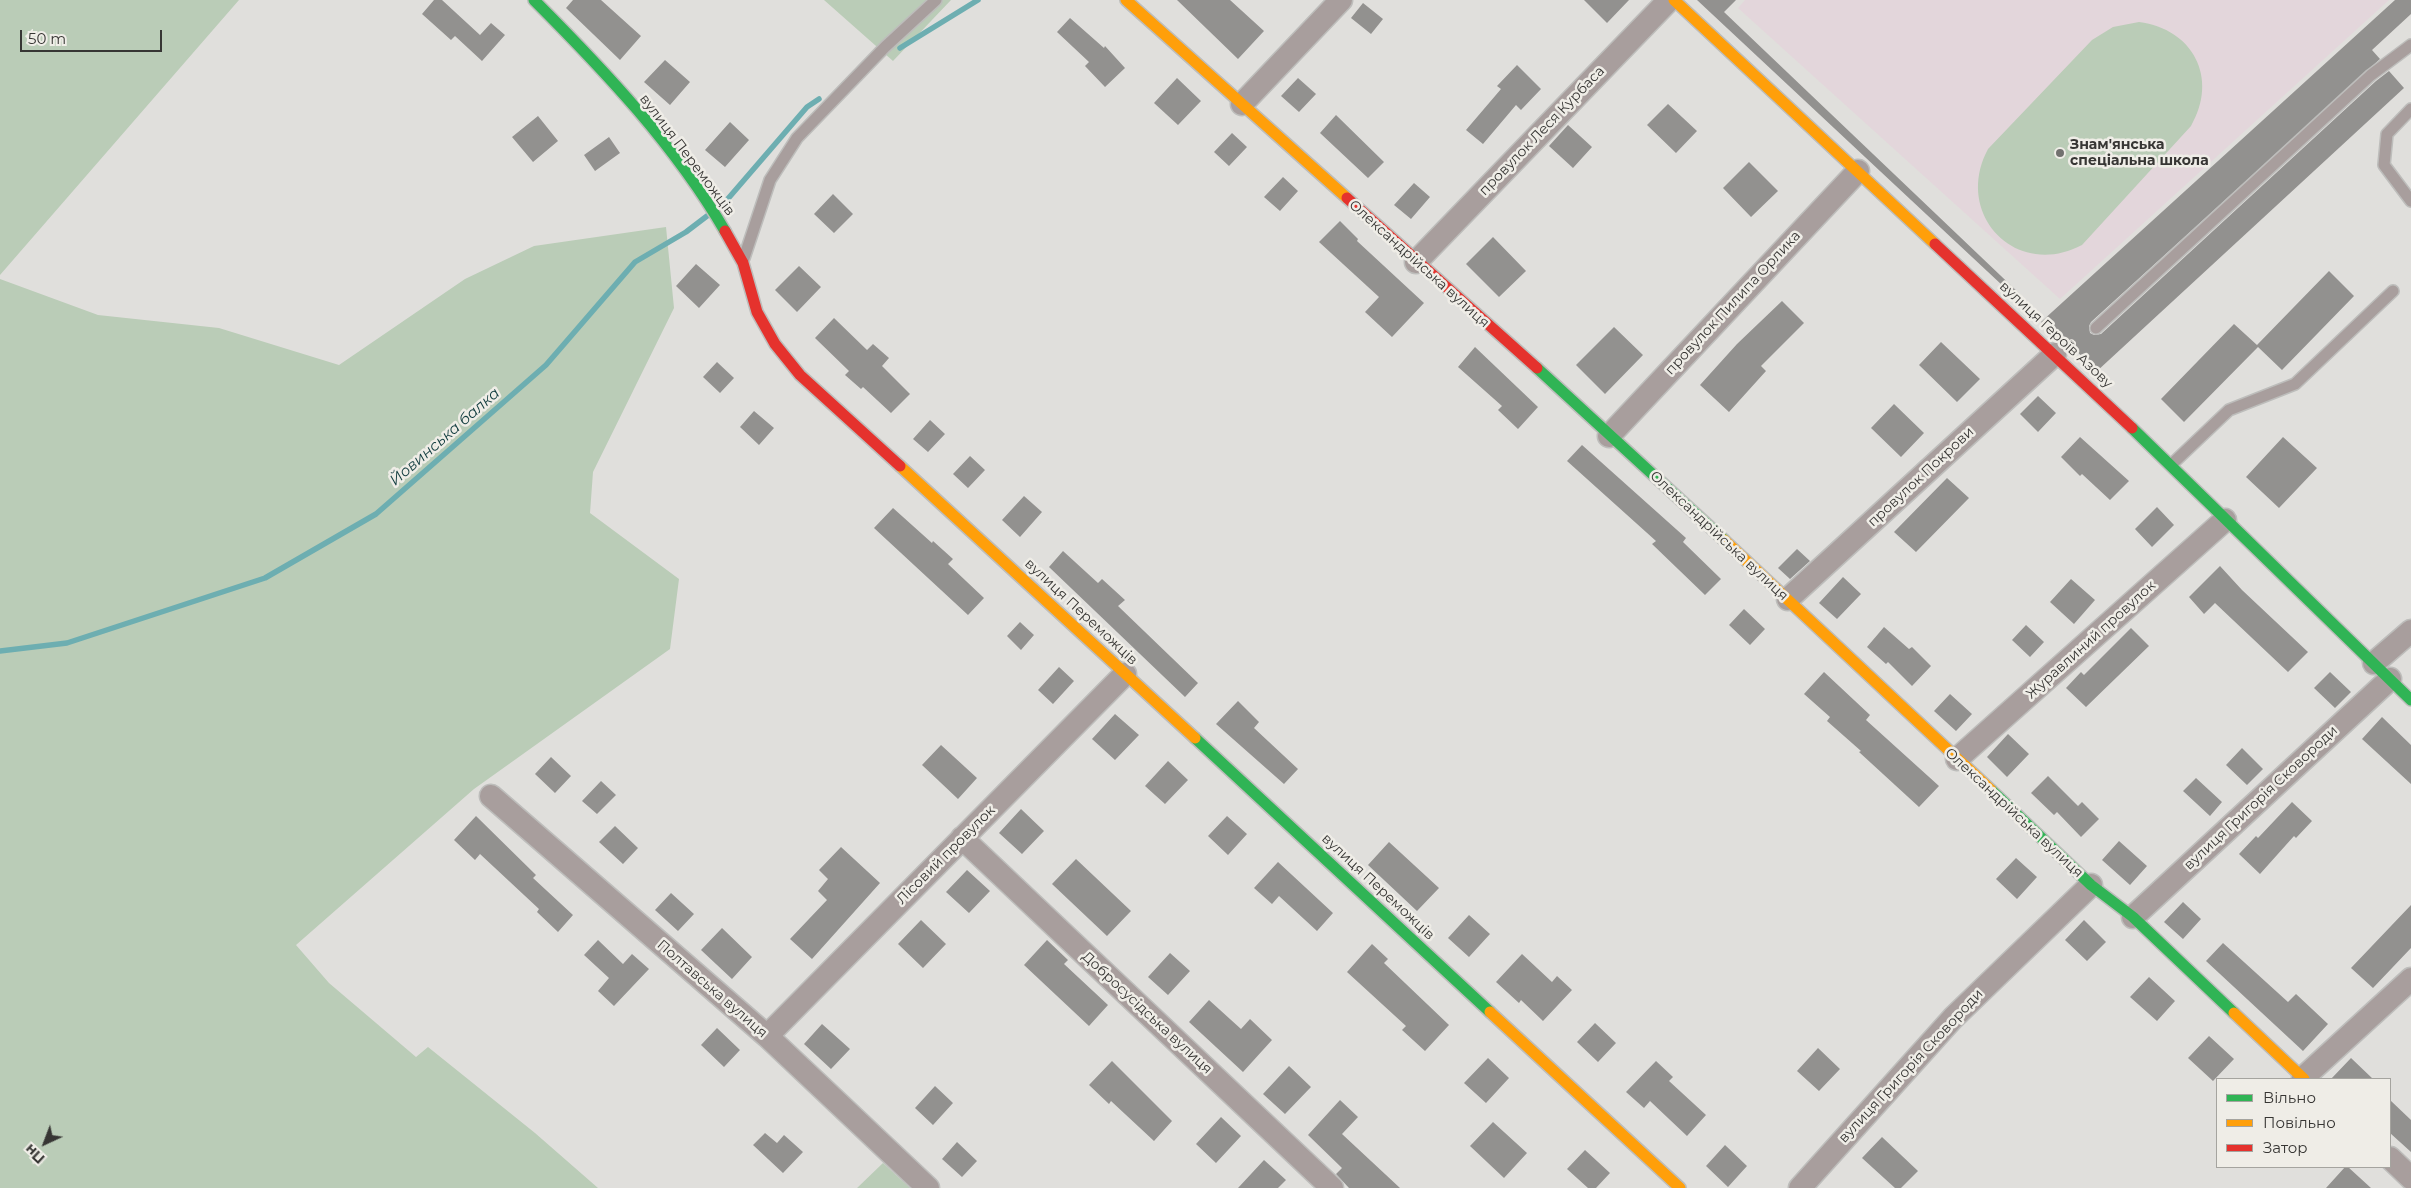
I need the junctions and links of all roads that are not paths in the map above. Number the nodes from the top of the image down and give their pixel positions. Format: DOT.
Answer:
graph roads {
  1 [pos="534,0"];
  2 [pos="936,0"];
  3 [pos="1126,0"];
  4 [pos="1341,0"];
  5 [pos="1669,0"];
  6 [pos="1674,0"];
  7 [pos="2411,45"];
  8 [pos="1242,104"];
  9 [pos="2411,109"];
  10 [pos="1858,171"];
  11 [pos="2411,201"];
  12 [pos="1416,262"];
  13 [pos="743,263"];
  14 [pos="2393,291"];
  15 [pos="2096,328"];
  16 [pos="2055,354"];
  17 [pos="1609,436"];
  18 [pos="2172,464"];
  19 [pos="2225,520"];
  20 [pos="1788,599"];
  21 [pos="2411,631"];
  22 [pos="2374,663"];
  23 [pos="1125,674"];
  24 [pos="2390,679"];
  25 [pos="2411,700"];
  26 [pos="1958,760"];
  27 [pos="491,796"];
  28 [pos="962,838"];
  29 [pos="2091,885"];
  30 [pos="2133,917"];
  31 [pos="2411,979"];
  32 [pos="767,1036"];
  33 [pos="2303,1078"];
  34 [pos="2305,1078"];
  35 [pos="2391,1159"];
  36 [pos="2411,1178"];
  37 [pos="928,1188"];
  38 [pos="1332,1188"];
  39 [pos="1680,1188"];
  40 [pos="1800,1188"];
  1 -- 13 [label="street, вулиця Переможців"];
  2 -- 13 [label="lane"];
  3 -- 8 [label="street, Олександрійська вулиця"];
  4 -- 8 [label="street"];
  5 -- 12 [label="street, провулок Леся Курбаса"];
  6 -- 10 [label="street, вулиця Героїв Азову"];
  7 -- 15 [label="lane"];
  8 -- 12 [label="street, Олександрійська вулиця"];
  9 -- 11 [label="lane"];
  10 -- 16 [label="street, вулиця Героїв Азову"];
  10 -- 17 [label="street, провулок Пилипа Орлика"];
  12 -- 17 [label="street, Олександрійська вулиця"];
  13 -- 23 [label="street, вулиця Переможців"];
  14 -- 18 [label="lane"];
  16 -- 18 [label="street, вулиця Героїв Азову"];
  16 -- 20 [label="street, провулок Покрови"];
  17 -- 20 [label="street, Олександрійська вулиця"];
  18 -- 19 [label="street, вулиця Героїв Азову"];
  19 -- 22 [label="street, вулиця Героїв Азову"];
  19 -- 26 [label="street, Журавлиний провулок"];
  20 -- 26 [label="street, Олександрійська вулиця"];
  21 -- 22 [label="street"];
  22 -- 24 [label="street, вулиця Героїв Азову"];
  23 -- 28 [label="street, Лісовий провулок"];
  23 -- 39 [label="street, вулиця Переможців"];
  24 -- 25 [label="street, вулиця Героїв Азову"];
  24 -- 30 [label="street, вулиця Григорія Сковороди"];
  26 -- 29 [label="street, Олександрійська вулиця"];
  27 -- 32 [label="street, Полтавська вулиця"];
  28 -- 32 [label="street, Лісовий провулок"];
  28 -- 38 [label="street, Добросусідська вулиця"];
  29 -- 30 [label="street, Олександрійська вулиця"];
  29 -- 40 [label="street, вулиця Григорія Сковороди"];
  30 -- 33 [label="street, Олександрійська вулиця"];
  31 -- 34 [label="street"];
  32 -- 37 [label="street, Полтавська вулиця"];
  35 -- 36 [label="street"];
}
